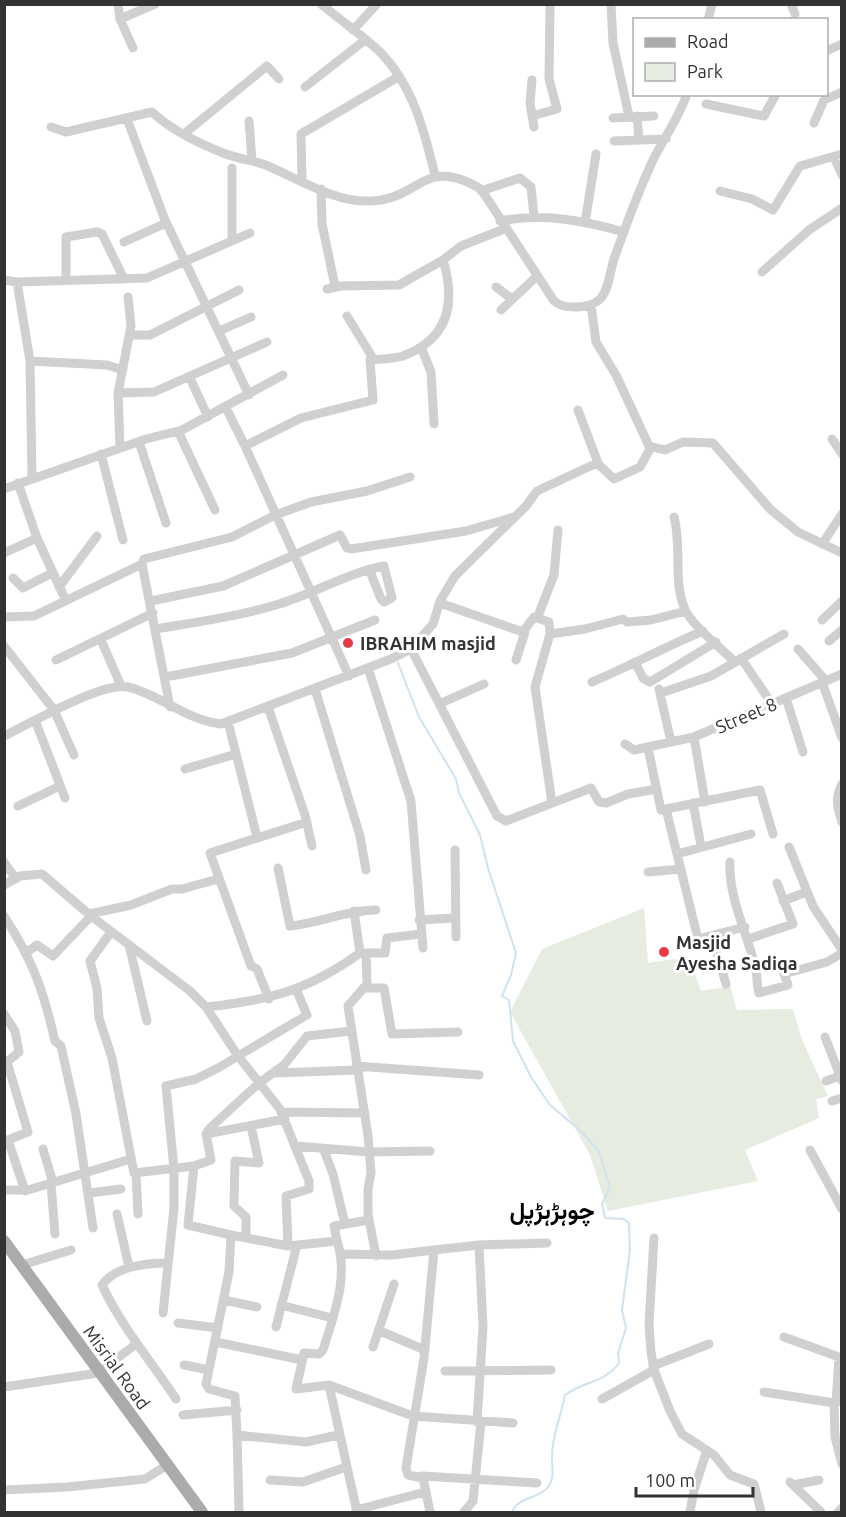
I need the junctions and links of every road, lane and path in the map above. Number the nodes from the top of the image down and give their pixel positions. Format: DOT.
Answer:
graph roads {
  1 [pos="118,4"];
  2 [pos="155,4"];
  3 [pos="321,4"];
  4 [pos="377,4"];
  5 [pos="549,4"];
  6 [pos="611,4"];
  7 [pos="120,19"];
  8 [pos="353,30"];
  9 [pos="365,40"];
  10 [pos="842,44"];
  11 [pos="133,48"];
  12 [pos="828,50"];
  13 [pos="398,77"];
  14 [pos="279,80"];
  15 [pos="551,85"];
  16 [pos="305,87"];
  17 [pos="842,92"];
  18 [pos="686,96"];
  19 [pos="775,96"];
  20 [pos="706,104"];
  21 [pos="532,116"];
  22 [pos="633,116"];
  23 [pos="654,116"];
  24 [pos="613,118"];
  25 [pos="128,119"];
  26 [pos="249,121"];
  27 [pos="814,123"];
  28 [pos="51,127"];
  29 [pos="534,127"];
  30 [pos="184,134"];
  31 [pos="666,139"];
  32 [pos="639,140"];
  33 [pos="614,141"];
  34 [pos="596,154"];
  35 [pos="838,155"];
  36 [pos="252,161"];
  37 [pos="232,168"];
  38 [pos="435,175"];
  39 [pos="842,175"];
  40 [pos="302,181"];
  41 [pos="321,189"];
  42 [pos="481,190"];
  43 [pos="720,191"];
  44 [pos="842,208"];
  45 [pos="534,216"];
  46 [pos="166,223"];
  47 [pos="585,223"];
  48 [pos="502,225"];
  49 [pos="624,232"];
  50 [pos="250,233"];
  51 [pos="232,240"];
  52 [pos="124,242"];
  53 [pos="185,260"];
  54 [pos="443,260"];
  55 [pos="762,272"];
  56 [pos="536,277"];
  57 [pos="124,279"];
  58 [pos="4,280"];
  59 [pos="66,280"];
  60 [pos="17,282"];
  61 [pos="496,287"];
  62 [pos="239,290"];
  63 [pos="128,297"];
  64 [pos="512,298"];
  65 [pos="591,305"];
  66 [pos="207,306"];
  67 [pos="501,310"];
  68 [pos="347,316"];
  69 [pos="251,317"];
  70 [pos="219,331"];
  71 [pos="129,335"];
  72 [pos="267,342"];
  73 [pos="421,347"];
  74 [pos="231,358"];
  75 [pos="374,360"];
  76 [pos="30,361"];
  77 [pos="123,370"];
  78 [pos="283,375"];
  79 [pos="189,378"];
  80 [pos="118,393"];
  81 [pos="249,395"];
  82 [pos="226,408"];
  83 [pos="578,410"];
  84 [pos="208,417"];
  85 [pos="434,424"];
  86 [pos="178,431"];
  87 [pos="832,439"];
  88 [pos="139,442"];
  89 [pos="245,446"];
  90 [pos="651,447"];
  91 [pos="120,448"];
  92 [pos="101,454"];
  93 [pos="842,454"];
  94 [pos="598,464"];
  95 [pos="410,477"];
  96 [pos="32,478"];
  97 [pos="18,483"];
  98 [pos="4,489"];
  99 [pos="215,510"];
  100 [pos="842,514"];
  101 [pos="275,515"];
  102 [pos="514,517"];
  103 [pos="674,517"];
  104 [pos="166,522"];
  105 [pos="558,530"];
  106 [pos="97,537"];
  107 [pos="37,538"];
  108 [pos="123,540"];
  109 [pos="822,544"];
  110 [pos="4,553"];
  111 [pos="842,553"];
  112 [pos="294,554"];
  113 [pos="142,564"];
  114 [pos="369,569"];
  115 [pos="52,573"];
  116 [pos="13,578"];
  117 [pos="59,587"];
  118 [pos="311,591"];
  119 [pos="66,601"];
  120 [pos="151,601"];
  121 [pos="842,601"];
  122 [pos="440,603"];
  123 [pos="686,611"];
  124 [pos="153,612"];
  125 [pos="538,616"];
  126 [pos="4,617"];
  127 [pos="375,620"];
  128 [pos="822,620"];
  129 [pos="156,629"];
  130 [pos="842,630"];
  131 [pos="704,631"];
  132 [pos="525,632"];
  133 [pos="550,634"];
  134 [pos="784,634"];
  135 [pos="332,638"];
  136 [pos="101,640"];
  137 [pos="829,641"];
  138 [pos="716,642"];
  139 [pos="4,646"];
  140 [pos="411,649"];
  141 [pos="798,649"];
  142 [pos="56,660"];
  143 [pos="516,660"];
  144 [pos="738,660"];
  145 [pos="636,662"];
  146 [pos="368,668"];
  147 [pos="842,674"];
  148 [pos="349,676"];
  149 [pos="165,677"];
  150 [pos="655,678"];
  151 [pos="824,681"];
  152 [pos="592,682"];
  153 [pos="484,684"];
  154 [pos="121,686"];
  155 [pos="315,689"];
  156 [pos="661,693"];
  157 [pos="786,699"];
  158 [pos="439,704"];
  159 [pos="772,704"];
  160 [pos="170,706"];
  161 [pos="268,707"];
  162 [pos="54,710"];
  163 [pos="35,720"];
  164 [pos="228,722"];
  165 [pos="4,736"];
  166 [pos="694,737"];
  167 [pos="842,738"];
  168 [pos="671,742"];
  169 [pos="625,744"];
  170 [pos="648,748"];
  171 [pos="804,752"];
  172 [pos="236,754"];
  173 [pos="74,755"];
  174 [pos="185,769"];
  175 [pos="842,784"];
  176 [pos="60,786"];
  177 [pos="657,789"];
  178 [pos="65,798"];
  179 [pos="705,802"];
  180 [pos="552,803"];
  181 [pos="693,803"];
  182 [pos="18,806"];
  183 [pos="666,809"];
  184 [pos="307,822"];
  185 [pos="842,822"];
  186 [pos="751,834"];
  187 [pos="773,834"];
  188 [pos="257,837"];
  189 [pos="312,846"];
  190 [pos="701,846"];
  191 [pos="789,847"];
  192 [pos="455,850"];
  193 [pos="677,854"];
  194 [pos="4,862"];
  195 [pos="730,862"];
  196 [pos="278,868"];
  197 [pos="681,869"];
  198 [pos="366,870"];
  199 [pos="648,872"];
  200 [pos="16,879"];
  201 [pos="218,879"];
  202 [pos="777,883"];
  203 [pos="4,885"];
  204 [pos="806,892"];
  205 [pos="783,901"];
  206 [pos="376,910"];
  207 [pos="354,911"];
  208 [pos="90,915"];
  209 [pos="4,916"];
  210 [pos="455,918"];
  211 [pos="419,920"];
  212 [pos="745,927"];
  213 [pos="111,932"];
  214 [pos="421,934"];
  215 [pos="712,936"];
  216 [pos="456,937"];
  217 [pos="748,939"];
  218 [pos="129,945"];
  219 [pos="423,948"];
  220 [pos="27,952"];
  221 [pos="842,952"];
  222 [pos="363,953"];
  223 [pos="726,984"];
  224 [pos="363,988"];
  225 [pos="296,989"];
  226 [pos="269,999"];
  227 [pos="206,1007"];
  228 [pos="4,1014"];
  229 [pos="147,1021"];
  230 [pos="351,1031"];
  231 [pos="458,1032"];
  232 [pos="825,1037"];
  233 [pos="238,1056"];
  234 [pos="357,1068"];
  235 [pos="275,1073"];
  236 [pos="479,1075"];
  237 [pos="841,1077"];
  238 [pos="826,1081"];
  239 [pos="259,1083"];
  240 [pos="365,1113"];
  241 [pos="283,1116"];
  242 [pos="251,1126"];
  243 [pos="206,1134"];
  244 [pos="296,1146"];
  245 [pos="323,1148"];
  246 [pos="43,1149"];
  247 [pos="430,1150"];
  248 [pos="810,1150"];
  249 [pos="369,1152"];
  250 [pos="131,1159"];
  251 [pos="194,1166"];
  252 [pos="174,1169"];
  253 [pos="136,1173"];
  254 [pos="86,1174"];
  255 [pos="52,1183"];
  256 [pos="4,1190"];
  257 [pos="121,1190"];
  258 [pos="25,1191"];
  259 [pos="89,1193"];
  260 [pos="842,1209"];
  261 [pos="117,1214"];
  262 [pos="138,1214"];
  263 [pos="369,1220"];
  264 [pos="345,1224"];
  265 [pos="93,1228"];
  266 [pos="55,1234"];
  267 [pos="231,1235"];
  268 [pos="246,1238"];
  269 [pos="654,1238"];
  270 [pos="4,1241"];
  271 [pos="337,1241"];
  272 [pos="547,1243"];
  273 [pos="292,1245"];
  274 [pos="479,1245"];
  275 [pos="70,1250"];
  276 [pos="434,1250"];
  277 [pos="340,1254"];
  278 [pos="376,1256"];
  279 [pos="14,1259"];
  280 [pos="168,1263"];
  281 [pos="129,1267"];
  282 [pos="394,1284"];
  283 [pos="224,1300"];
  284 [pos="281,1305"];
  285 [pos="257,1307"];
  286 [pos="163,1313"];
  287 [pos="332,1318"];
  288 [pos="178,1323"];
  289 [pos="276,1326"];
  290 [pos="218,1329"];
  291 [pos="380,1331"];
  292 [pos="784,1336"];
  293 [pos="216,1342"];
  294 [pos="136,1344"];
  295 [pos="709,1344"];
  296 [pos="373,1347"];
  297 [pos="425,1350"];
  298 [pos="302,1360"];
  299 [pos="184,1365"];
  300 [pos="654,1368"];
  301 [pos="209,1370"];
  302 [pos="551,1370"];
  303 [pos="445,1371"];
  304 [pos="481,1371"];
  305 [pos="98,1373"];
  306 [pos="328,1385"];
  307 [pos="4,1387"];
  308 [pos="764,1392"];
  309 [pos="176,1399"];
  310 [pos="602,1399"];
  311 [pos="837,1403"];
  312 [pos="237,1410"];
  313 [pos="183,1415"];
  314 [pos="413,1416"];
  315 [pos="479,1422"];
  316 [pos="513,1423"];
  317 [pos="237,1435"];
  318 [pos="338,1435"];
  319 [pos="707,1450"];
  320 [pos="842,1464"];
  321 [pos="167,1465"];
  322 [pos="346,1467"];
  323 [pos="422,1476"];
  324 [pos="476,1479"];
  325 [pos="270,1480"];
  326 [pos="819,1480"];
  327 [pos="537,1483"];
  328 [pos="4,1490"];
  329 [pos="425,1492"];
  330 [pos="842,1508"];
  331 [pos="357,1511"];
  332 [pos="202,1512"];
  333 [pos="239,1512"];
  334 [pos="430,1512"];
  335 [pos="464,1512"];
  336 [pos="690,1512"];
  337 [pos="761,1512"];
  338 [pos="821,1512"];
  339 [pos="838,1512"];
  1 -- 7 [label="street"];
  2 -- 7 [label="street"];
  3 -- 8 [label="street"];
  4 -- 8 [label="street"];
  5 -- 15 [label="street"];
  6 -- 22 [label="street"];
  7 -- 11 [label="street"];
  8 -- 9 [label="street"];
  9 -- 13 [label="street"];
  9 -- 16 [label="street"];
  10 -- 12 [label="street"];
  13 -- 38 [label="street"];
  13 -- 40 [label="street"];
  14 -- 30 [label="street"];
  15 -- 21 [label="street"];
  15 -- 21 [label="street"];
  17 -- 27 [label="street"];
  18 -- 31 [label="street"];
  19 -- 20 [label="street"];
  21 -- 29 [label="street"];
  22 -- 23 [label="street"];
  22 -- 24 [label="street"];
  22 -- 32 [label="street"];
  25 -- 28 [label="street"];
  25 -- 30 [label="street"];
  25 -- 46 [label="street"];
  26 -- 36 [label="street"];
  30 -- 36 [label="street"];
  31 -- 32 [label="street"];
  31 -- 49 [label="street"];
  32 -- 33 [label="street"];
  34 -- 47 [label="street"];
  35 -- 39 [label="street"];
  35 -- 43 [label="street"];
  36 -- 40 [label="street"];
  37 -- 51 [label="street"];
  38 -- 41 [label="street"];
  38 -- 42 [label="street"];
  40 -- 41 [label="street"];
  41 -- 54 [label="street"];
  42 -- 45 [label="street"];
  42 -- 48 [label="street"];
  44 -- 55 [label="street"];
  45 -- 47 [label="street"];
  45 -- 48 [label="street"];
  46 -- 52 [label="street"];
  46 -- 53 [label="street"];
  47 -- 49 [label="street"];
  48 -- 54 [label="street"];
  48 -- 56 [label="street"];
  49 -- 65 [label="street"];
  50 -- 51 [label="street"];
  51 -- 53 [label="street"];
  53 -- 57 [label="street"];
  53 -- 66 [label="street"];
  54 -- 73 [label="street"];
  56 -- 64 [label="street"];
  56 -- 65 [label="street"];
  57 -- 59 [label="street"];
  57 -- 59 [label="street"];
  58 -- 60 [label="street"];
  59 -- 60 [label="street"];
  60 -- 76 [label="street"];
  61 -- 64 [label="street"];
  62 -- 66 [label="street"];
  63 -- 71 [label="street"];
  64 -- 67 [label="street"];
  65 -- 90 [label="street"];
  66 -- 70 [label="street"];
  66 -- 71 [label="street"];
  68 -- 75 [label="street"];
  69 -- 70 [label="street"];
  70 -- 74 [label="street"];
  71 -- 77 [label="street"];
  72 -- 74 [label="street"];
  73 -- 75 [label="street"];
  73 -- 85 [label="street"];
  74 -- 79 [label="street"];
  74 -- 81 [label="street"];
  75 -- 89 [label="street"];
  76 -- 77 [label="street"];
  76 -- 96 [label="street"];
  77 -- 80 [label="street"];
  78 -- 81 [label="street"];
  79 -- 80 [label="street"];
  79 -- 84 [label="street"];
  80 -- 91 [label="street"];
  81 -- 82 [label="street"];
  82 -- 84 [label="street"];
  82 -- 89 [label="street"];
  83 -- 94 [label="street"];
  84 -- 86 [label="street"];
  86 -- 88 [label="street"];
  86 -- 99 [label="street"];
  87 -- 93 [label="street"];
  88 -- 91 [label="street"];
  88 -- 104 [label="street"];
  89 -- 101 [label="street"];
  90 -- 94 [label="street"];
  90 -- 109 [label="street"];
  91 -- 92 [label="street"];
  92 -- 96 [label="street"];
  92 -- 108 [label="street"];
  94 -- 102 [label="street"];
  95 -- 101 [label="street"];
  96 -- 97 [label="street"];
  97 -- 98 [label="street"];
  97 -- 107 [label="street"];
  100 -- 109 [label="street"];
  101 -- 112 [label="street"];
  101 -- 113 [label="street"];
  102 -- 112 [label="street"];
  102 -- 122 [label="street"];
  103 -- 123 [label="street"];
  105 -- 125 [label="street"];
  106 -- 117 [label="street"];
  107 -- 110 [label="street"];
  107 -- 115 [label="street"];
  109 -- 111 [label="street"];
  112 -- 118 [label="street"];
  112 -- 120 [label="street"];
  113 -- 119 [label="street"];
  113 -- 120 [label="street"];
  114 -- 118 [label="street"];
  115 -- 116 [label="street"];
  115 -- 117 [label="street"];
  117 -- 119 [label="street"];
  118 -- 129 [label="street"];
  118 -- 135 [label="street"];
  119 -- 126 [label="street"];
  120 -- 124 [label="street"];
  121 -- 128 [label="street"];
  122 -- 132 [label="street"];
  122 -- 140 [label="street"];
  123 -- 131 [label="street"];
  123 -- 133 [label="street"];
  124 -- 129 [label="street"];
  124 -- 136 [label="street"];
  125 -- 132 [label="street"];
  125 -- 133 [label="street"];
  127 -- 135 [label="street"];
  129 -- 149 [label="street"];
  130 -- 137 [label="street"];
  131 -- 138 [label="street"];
  131 -- 145 [label="street"];
  132 -- 143 [label="street"];
  133 -- 180 [label="street"];
  134 -- 144 [label="street"];
  135 -- 148 [label="street"];
  135 -- 149 [label="street"];
  136 -- 142 [label="street"];
  136 -- 154 [label="street"];
  138 -- 144 [label="street"];
  138 -- 150 [label="street"];
  139 -- 162 [label="street"];
  140 -- 146 [label="street"];
  140 -- 158 [label="street"];
  141 -- 151 [label="street"];
  144 -- 156 [label="street"];
  144 -- 159 [label="street"];
  145 -- 150 [label="street"];
  145 -- 152 [label="street"];
  146 -- 148 [label="street"];
  146 -- 211 [label="street"];
  147 -- 151 [label="street, Street 8"];
  148 -- 155 [label="street"];
  149 -- 160 [label="street"];
  150 -- 156 [label="street"];
  151 -- 157 [label="street, Street 8"];
  151 -- 167 [label="street"];
  153 -- 158 [label="street"];
  154 -- 160 [label="street"];
  154 -- 162 [label="street"];
  155 -- 161 [label="street"];
  155 -- 198 [label="street"];
  156 -- 168 [label="street"];
  157 -- 159 [label="street, Street 8"];
  157 -- 171 [label="street"];
  158 -- 180 [label="street"];
  159 -- 166 [label="street, Street 8"];
  160 -- 164 [label="street"];
  161 -- 164 [label="street"];
  161 -- 184 [label="street"];
  162 -- 163 [label="street"];
  162 -- 173 [label="street"];
  163 -- 165 [label="street"];
  163 -- 176 [label="street"];
  164 -- 172 [label="street"];
  166 -- 168 [label="street, Street 8"];
  166 -- 179 [label="street"];
  168 -- 170 [label="street, Street 8"];
  169 -- 170 [label="street"];
  170 -- 177 [label="street"];
  172 -- 174 [label="street"];
  172 -- 188 [label="street"];
  175 -- 185 [label="street"];
  176 -- 178 [label="street"];
  176 -- 182 [label="street"];
  177 -- 180 [label="street"];
  177 -- 183 [label="street"];
  179 -- 181 [label="street"];
  179 -- 187 [label="street"];
  181 -- 183 [label="street"];
  181 -- 190 [label="street"];
  183 -- 193 [label="street"];
  184 -- 188 [label="street"];
  184 -- 189 [label="street"];
  186 -- 190 [label="street"];
  188 -- 201 [label="street"];
  190 -- 193 [label="street"];
  191 -- 204 [label="street"];
  192 -- 210 [label="street"];
  193 -- 197 [label="street"];
  194 -- 200 [label="street"];
  195 -- 212 [label="street"];
  196 -- 207 [label="street"];
  197 -- 199 [label="street"];
  197 -- 215 [label="street"];
  200 -- 203 [label="street"];
  200 -- 208 [label="street"];
  201 -- 208 [label="street"];
  201 -- 226 [label="street"];
  202 -- 205 [label="street"];
  204 -- 205 [label="street"];
  204 -- 221 [label="street"];
  205 -- 217 [label="street"];
  206 -- 207 [label="street"];
  207 -- 222 [label="street"];
  208 -- 213 [label="street"];
  208 -- 220 [label="street"];
  209 -- 220 [label="street"];
  210 -- 211 [label="street"];
  210 -- 216 [label="street"];
  211 -- 214 [label="street"];
  212 -- 215 [label="street"];
  212 -- 217 [label="street"];
  213 -- 218 [label="street"];
  213 -- 250 [label="street"];
  214 -- 219 [label="street"];
  214 -- 222 [label="street"];
  215 -- 223 [label="street"];
  217 -- 221 [label="street"];
  218 -- 227 [label="street"];
  218 -- 229 [label="street"];
  220 -- 254 [label="street"];
  222 -- 224 [label="street"];
  222 -- 225 [label="street"];
  224 -- 230 [label="street"];
  224 -- 231 [label="street"];
  225 -- 226 [label="street"];
  225 -- 233 [label="street"];
  226 -- 227 [label="street"];
  227 -- 233 [label="street"];
  228 -- 258 [label="street"];
  230 -- 234 [label="street"];
  230 -- 235 [label="street"];
  232 -- 237 [label="street"];
  233 -- 239 [label="street"];
  233 -- 252 [label="street"];
  234 -- 235 [label="street"];
  234 -- 236 [label="street"];
  234 -- 240 [label="street"];
  235 -- 239 [label="street"];
  237 -- 238 [label="street"];
  239 -- 241 [label="street"];
  239 -- 243 [label="street"];
  240 -- 241 [label="street"];
  240 -- 249 [label="street"];
  241 -- 242 [label="street"];
  241 -- 244 [label="street"];
  242 -- 243 [label="street"];
  242 -- 268 [label="street"];
  243 -- 251 [label="street"];
  244 -- 245 [label="street"];
  244 -- 273 [label="street"];
  245 -- 249 [label="street"];
  245 -- 264 [label="street"];
  246 -- 255 [label="street"];
  247 -- 249 [label="street"];
  248 -- 260 [label="street"];
  249 -- 263 [label="street"];
  250 -- 253 [label="street"];
  250 -- 254 [label="street"];
  251 -- 252 [label="street"];
  251 -- 267 [label="street"];
  252 -- 253 [label="street"];
  252 -- 280 [label="street"];
  253 -- 262 [label="street"];
  254 -- 255 [label="street"];
  254 -- 259 [label="street"];
  255 -- 258 [label="street"];
  255 -- 266 [label="street"];
  256 -- 258 [label="street"];
  257 -- 259 [label="street"];
  259 -- 265 [label="street"];
  261 -- 281 [label="street"];
  263 -- 264 [label="street"];
  263 -- 278 [label="street"];
  264 -- 271 [label="street"];
  267 -- 268 [label="street"];
  267 -- 283 [label="street"];
  268 -- 273 [label="street"];
  269 -- 300 [label="street"];
  270 -- 279 [label="main road, Misrial Road"];
  271 -- 273 [label="street"];
  271 -- 277 [label="street"];
  272 -- 274 [label="street"];
  273 -- 284 [label="street"];
  274 -- 276 [label="street"];
  274 -- 304 [label="street"];
  275 -- 279 [label="street"];
  276 -- 278 [label="street"];
  276 -- 297 [label="street"];
  277 -- 278 [label="street"];
  277 -- 287 [label="street"];
  279 -- 305 [label="main road, Misrial Road"];
  280 -- 281 [label="street"];
  280 -- 286 [label="street"];
  281 -- 294 [label="street"];
  282 -- 291 [label="street"];
  283 -- 285 [label="street"];
  283 -- 290 [label="street"];
  284 -- 287 [label="street"];
  284 -- 289 [label="street"];
  287 -- 298 [label="street"];
  288 -- 290 [label="street"];
  290 -- 293 [label="street"];
  291 -- 296 [label="street"];
  291 -- 297 [label="street"];
  292 -- 311 [label="street"];
  293 -- 298 [label="street"];
  293 -- 301 [label="street"];
  294 -- 305 [label="street"];
  294 -- 309 [label="street"];
  295 -- 300 [label="street"];
  297 -- 314 [label="street"];
  298 -- 306 [label="street"];
  299 -- 301 [label="street"];
  300 -- 310 [label="street"];
  300 -- 319 [label="street"];
  301 -- 312 [label="street"];
  302 -- 304 [label="street"];
  303 -- 304 [label="street"];
  304 -- 315 [label="street"];
  305 -- 307 [label="street"];
  305 -- 321 [label="main road, Misrial Road"];
  306 -- 314 [label="street"];
  306 -- 318 [label="street"];
  308 -- 311 [label="street"];
  311 -- 320 [label="street"];
  312 -- 313 [label="street"];
  312 -- 317 [label="street"];
  314 -- 315 [label="street"];
  314 -- 323 [label="street"];
  315 -- 316 [label="street"];
  315 -- 324 [label="street"];
  317 -- 318 [label="street"];
  317 -- 333 [label="street"];
  318 -- 322 [label="street"];
  319 -- 336 [label="street"];
  319 -- 337 [label="street"];
  321 -- 328 [label="street"];
  321 -- 332 [label="main road, Misrial Road"];
  322 -- 325 [label="street"];
  322 -- 331 [label="street"];
  323 -- 324 [label="street"];
  323 -- 329 [label="street"];
  324 -- 327 [label="street"];
  324 -- 335 [label="street"];
  326 -- 338 [label="street"];
  329 -- 331 [label="street"];
  329 -- 334 [label="street"];
  330 -- 339 [label="street"];
}
